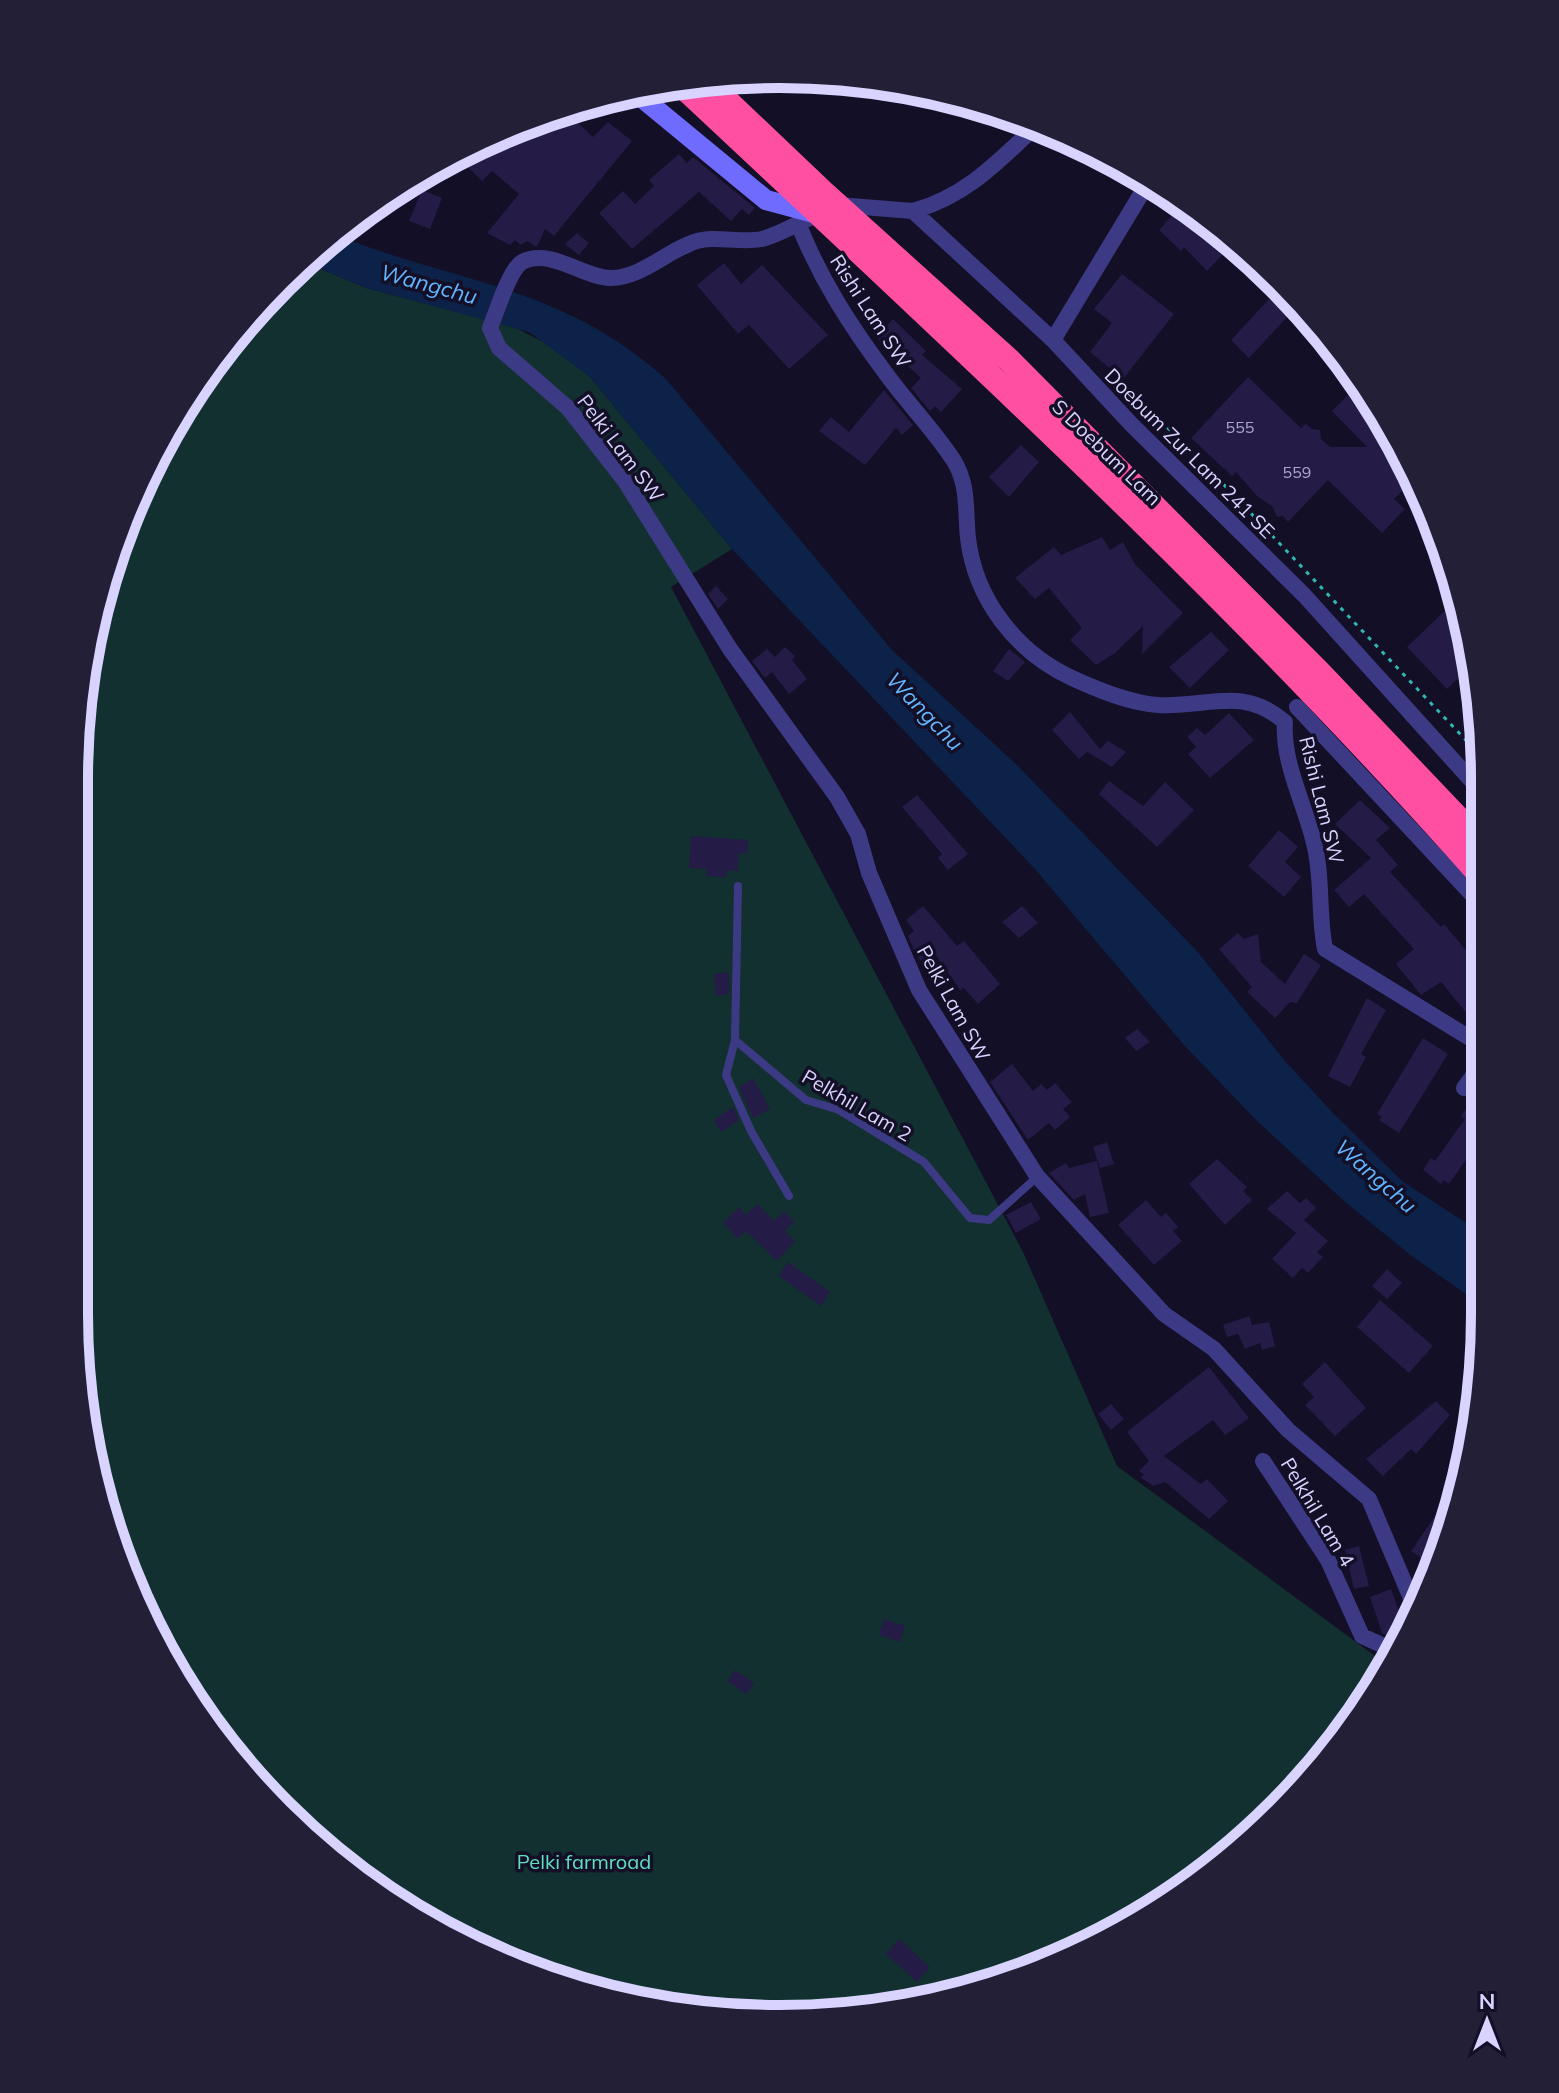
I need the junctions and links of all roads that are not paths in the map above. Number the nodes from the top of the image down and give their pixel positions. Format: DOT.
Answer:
graph roads {
  1 [pos="714,91"];
  2 [pos="690,94"];
  3 [pos="646,101"];
  4 [pos="1027,134"];
  5 [pos="1142,192"];
  6 [pos="913,211"];
  7 [pos="818,214"];
  8 [pos="1053,340"];
  9 [pos="1301,696"];
  10 [pos="1285,722"];
  11 [pos="1471,780"];
  12 [pos="1471,832"];
  13 [pos="1471,866"];
  14 [pos="738,886"];
  15 [pos="1471,893"];
  16 [pos="1471,1039"];
  17 [pos="735,1040"];
  18 [pos="1471,1079"];
  19 [pos="1464,1088"];
  20 [pos="1037,1176"];
  21 [pos="789,1196"];
  22 [pos="1263,1461"];
  23 [pos="1410,1596"];
  24 [pos="1385,1646"];
  1 -- 7 [label="highway, S Doebum Lam"];
  2 -- 7 [label="highway, S Doebum Lam"];
  3 -- 7 [label="street"];
  4 -- 6 [label="street"];
  5 -- 8 [label="street"];
  6 -- 7 [label="street"];
  6 -- 8 [label="street, Doebum Zur Lam 241 SE"];
  7 -- 9 [label="highway, S Doebum Lam"];
  7 -- 10 [label="street, Rishi Lam SW"];
  7 -- 12 [label="highway, S Doebum Lam"];
  7 -- 20 [label="street, Pelki Lam SW"];
  8 -- 11 [label="street, Doebum Zur Lam 241 SE"];
  9 -- 10 [label="street"];
  9 -- 13 [label="highway, S Doebum Lam"];
  9 -- 15 [label="street"];
  10 -- 16 [label="street, Rishi Lam SW"];
  14 -- 17 [label="lane"];
  17 -- 20 [label="lane, Pelkhil Lam 2"];
  17 -- 21 [label="lane"];
  18 -- 19 [label="street"];
  20 -- 23 [label="street, Pelki Lam SW"];
  22 -- 24 [label="street, Pelkhil Lam 4"];
}
